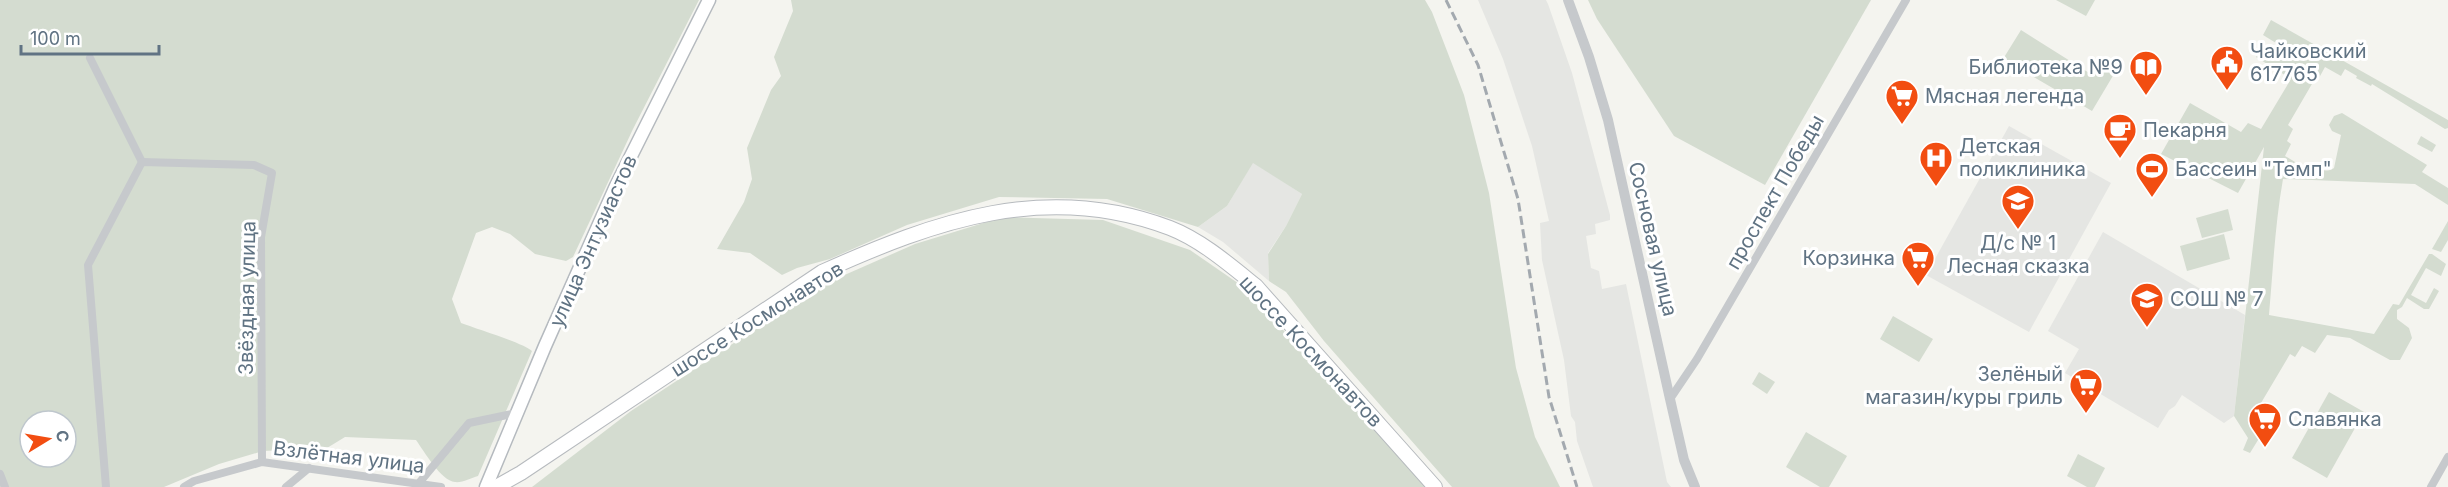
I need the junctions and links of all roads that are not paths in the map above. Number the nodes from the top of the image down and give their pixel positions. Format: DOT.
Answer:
graph roads {
  1 [pos="709,0"];
  2 [pos="1568,0"];
  3 [pos="1906,0"];
  4 [pos="90,58"];
  5 [pos="142,162"];
  6 [pos="1670,399"];
  7 [pos="517,413"];
  8 [pos="2448,457"];
  9 [pos="262,462"];
  10 [pos="309,468"];
  11 [pos="0,474"];
  12 [pos="419,483"];
  13 [pos="4,487"];
  14 [pos="106,487"];
  15 [pos="184,487"];
  16 [pos="286,487"];
  17 [pos="441,487"];
  18 [pos="486,487"];
  19 [pos="496,487"];
  20 [pos="1435,487"];
  21 [pos="1695,487"];
  22 [pos="2431,487"];
  1 -- 7 [label="main road, улица Энтузиастов"];
  2 -- 6 [label="street, Сосновая улица"];
  3 -- 6 [label="street, проспект Победы"];
  4 -- 5 [label="street"];
  5 -- 9 [label="street, Звёздная улица"];
  5 -- 14 [label="street"];
  6 -- 21 [label="street, Сосновая улица"];
  7 -- 12 [label="street"];
  7 -- 18 [label="main road, улица Энтузиастов"];
  8 -- 22 [label="street"];
  9 -- 10 [label="street, Взлётная улица"];
  9 -- 15 [label="street, Взлётная улица"];
  10 -- 12 [label="street, Взлётная улица"];
  10 -- 16 [label="street"];
  11 -- 13 [label="street"];
  12 -- 17 [label="street, Взлётная улица"];
  19 -- 20 [label="main road, шоссе Космонавтов"];
}
